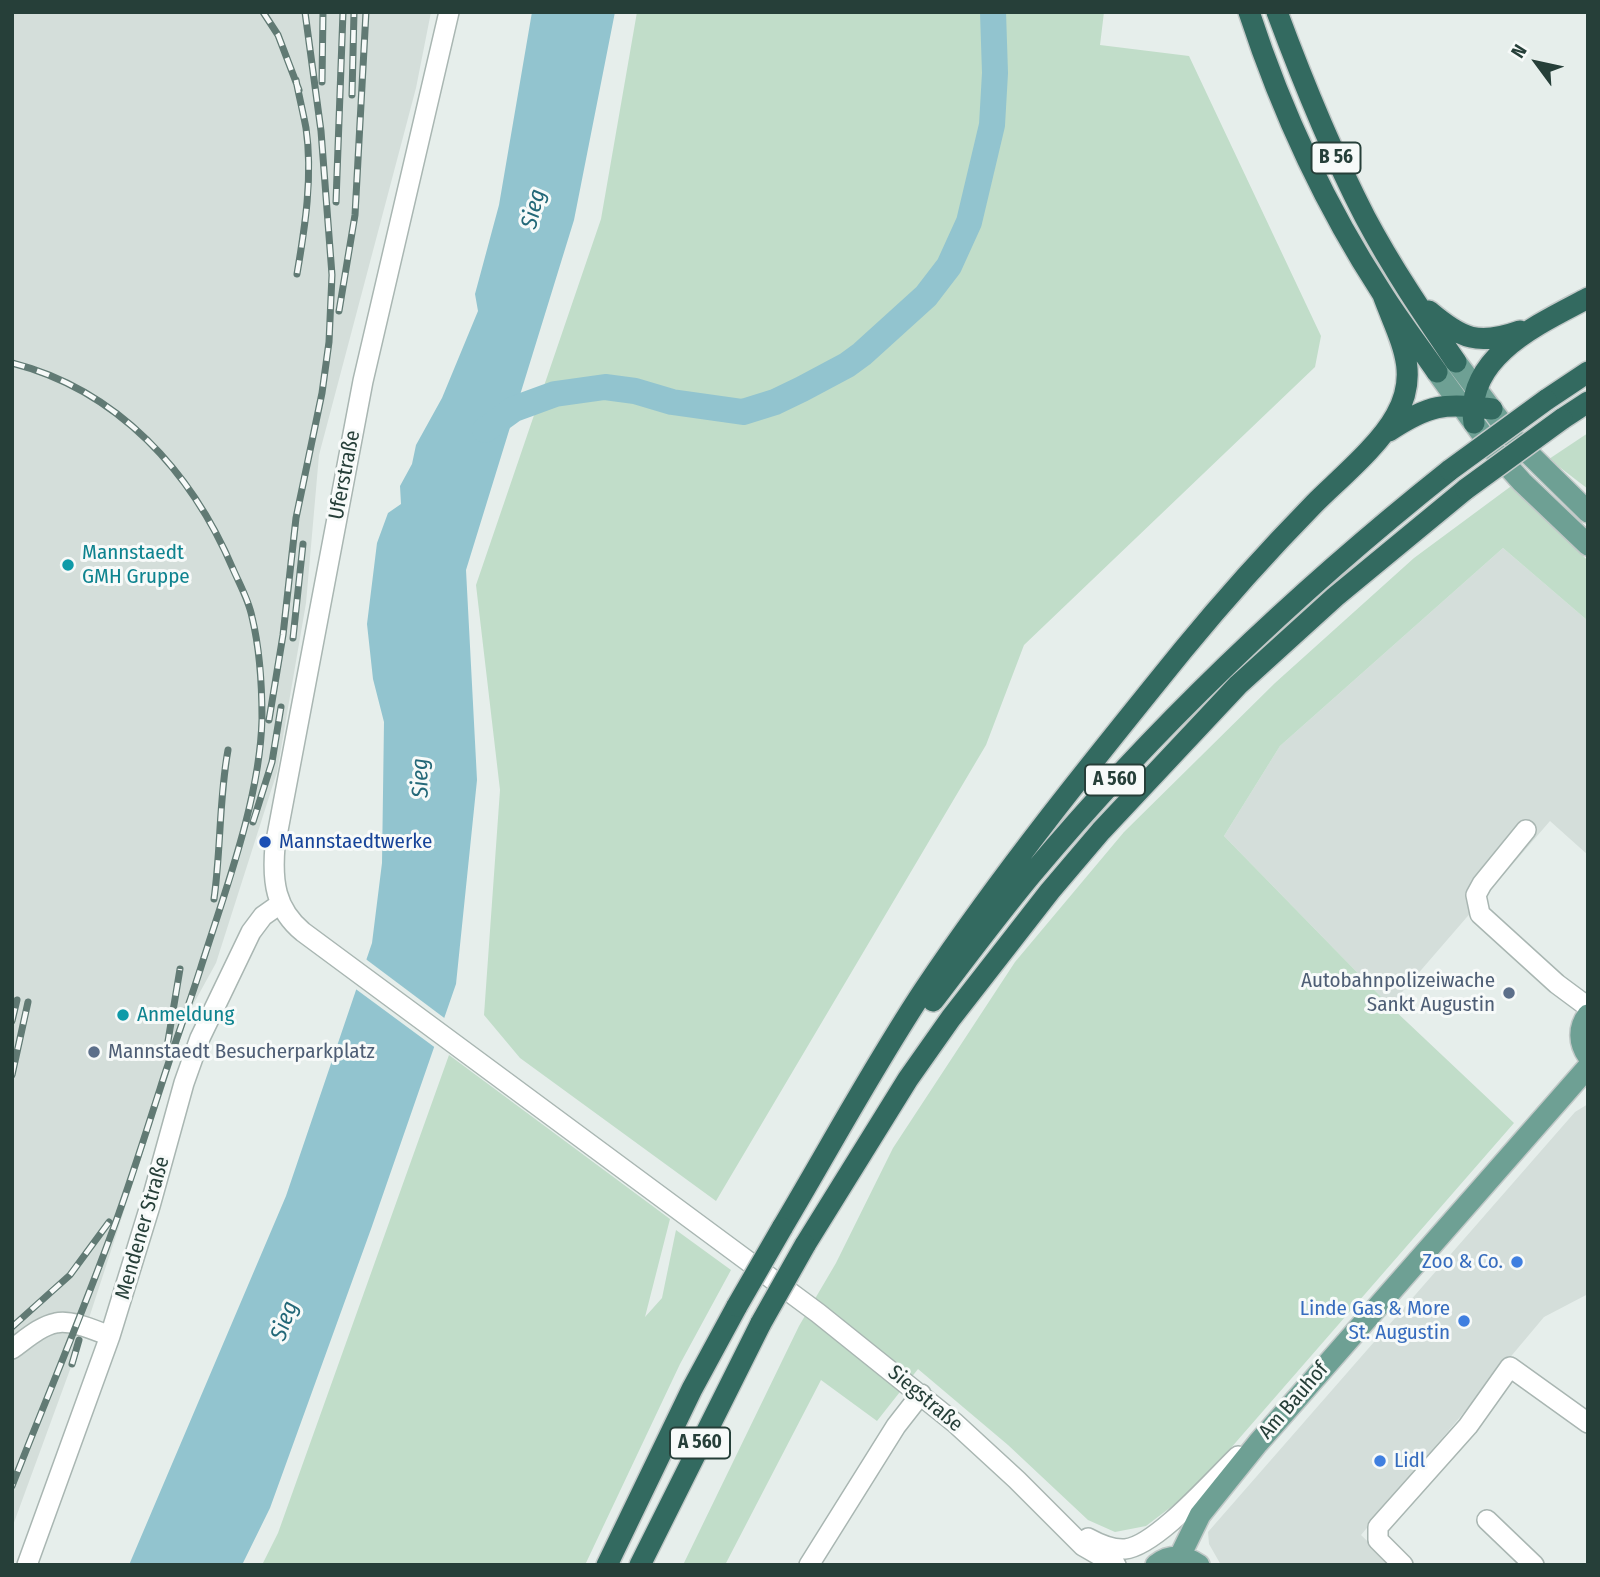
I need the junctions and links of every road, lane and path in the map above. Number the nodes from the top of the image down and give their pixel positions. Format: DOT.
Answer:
graph roads {
  1 [pos="449,12"];
  2 [pos="1249,12"];
  3 [pos="1277,12"];
  4 [pos="1383,295"];
  5 [pos="1411,296"];
  6 [pos="1588,298"];
  7 [pos="1538,324"];
  8 [pos="1456,362"];
  9 [pos="1437,372"];
  10 [pos="1588,372"];
  11 [pos="1588,402"];
  12 [pos="1474,406"];
  13 [pos="1381,436"];
  14 [pos="1588,512"];
  15 [pos="1588,545"];
  16 [pos="1526,830"];
  17 [pos="280,904"];
  18 [pos="303,932"];
  19 [pos="1588,1007"];
  20 [pos="1588,1015"];
  21 [pos="1588,1056"];
  22 [pos="1588,1067"];
  23 [pos="834,1140"];
  24 [pos="110,1336"];
  25 [pos="12,1349"];
  26 [pos="921,1394"];
  27 [pos="1588,1423"];
  28 [pos="1258,1443"];
  29 [pos="1488,1520"];
  30 [pos="1062,1524"];
  31 [pos="1190,1560"];
  32 [pos="27,1565"];
  33 [pos="607,1565"];
  34 [pos="640,1565"];
  35 [pos="809,1565"];
  36 [pos="1116,1565"];
  37 [pos="1156,1565"];
  38 [pos="1403,1565"];
  39 [pos="1534,1565"];
  1 -- 17 [label="street, Uferstraße"];
  2 -- 4 [label="highway, B 56"];
  3 -- 5 [label="highway, B 56"];
  4 -- 9 [label="highway, B 56"];
  4 -- 13 [label="highway"];
  5 -- 7 [label="highway"];
  5 -- 8 [label="highway, B 56"];
  6 -- 7 [label="highway"];
  7 -- 12 [label="highway"];
  8 -- 12 [label="main road, B 56"];
  9 -- 12 [label="main road, B 56"];
  10 -- 23 [label="highway, A 560, bridge"];
  11 -- 34 [label="highway, A 560, bridge"];
  12 -- 13 [label="highway"];
  12 -- 14 [label="main road, B 56"];
  12 -- 15 [label="main road, B 56"];
  13 -- 23 [label="highway"];
  16 -- 19 [label="street"];
  17 -- 18 [label="street, Uferstraße"];
  17 -- 24 [label="street, Mendener Straße"];
  18 -- 26 [label="street, Siegstraße"];
  20 -- 21 [label="main road"];
  22 -- 28 [label="main road, Am Bauhof"];
  23 -- 33 [label="highway, A 560, bridge"];
  24 -- 25 [label="street"];
  24 -- 32 [label="street, Mendener Straße"];
  26 -- 30 [label="street, Siegstraße"];
  26 -- 35 [label="street"];
  27 -- 38 [label="street"];
  28 -- 30 [label="street"];
  28 -- 31 [label="main road, Am Bauhof"];
  29 -- 39 [label="street"];
  30 -- 36 [label="street, Siegstraße"];
  31 -- 37 [label="main road"];
}
